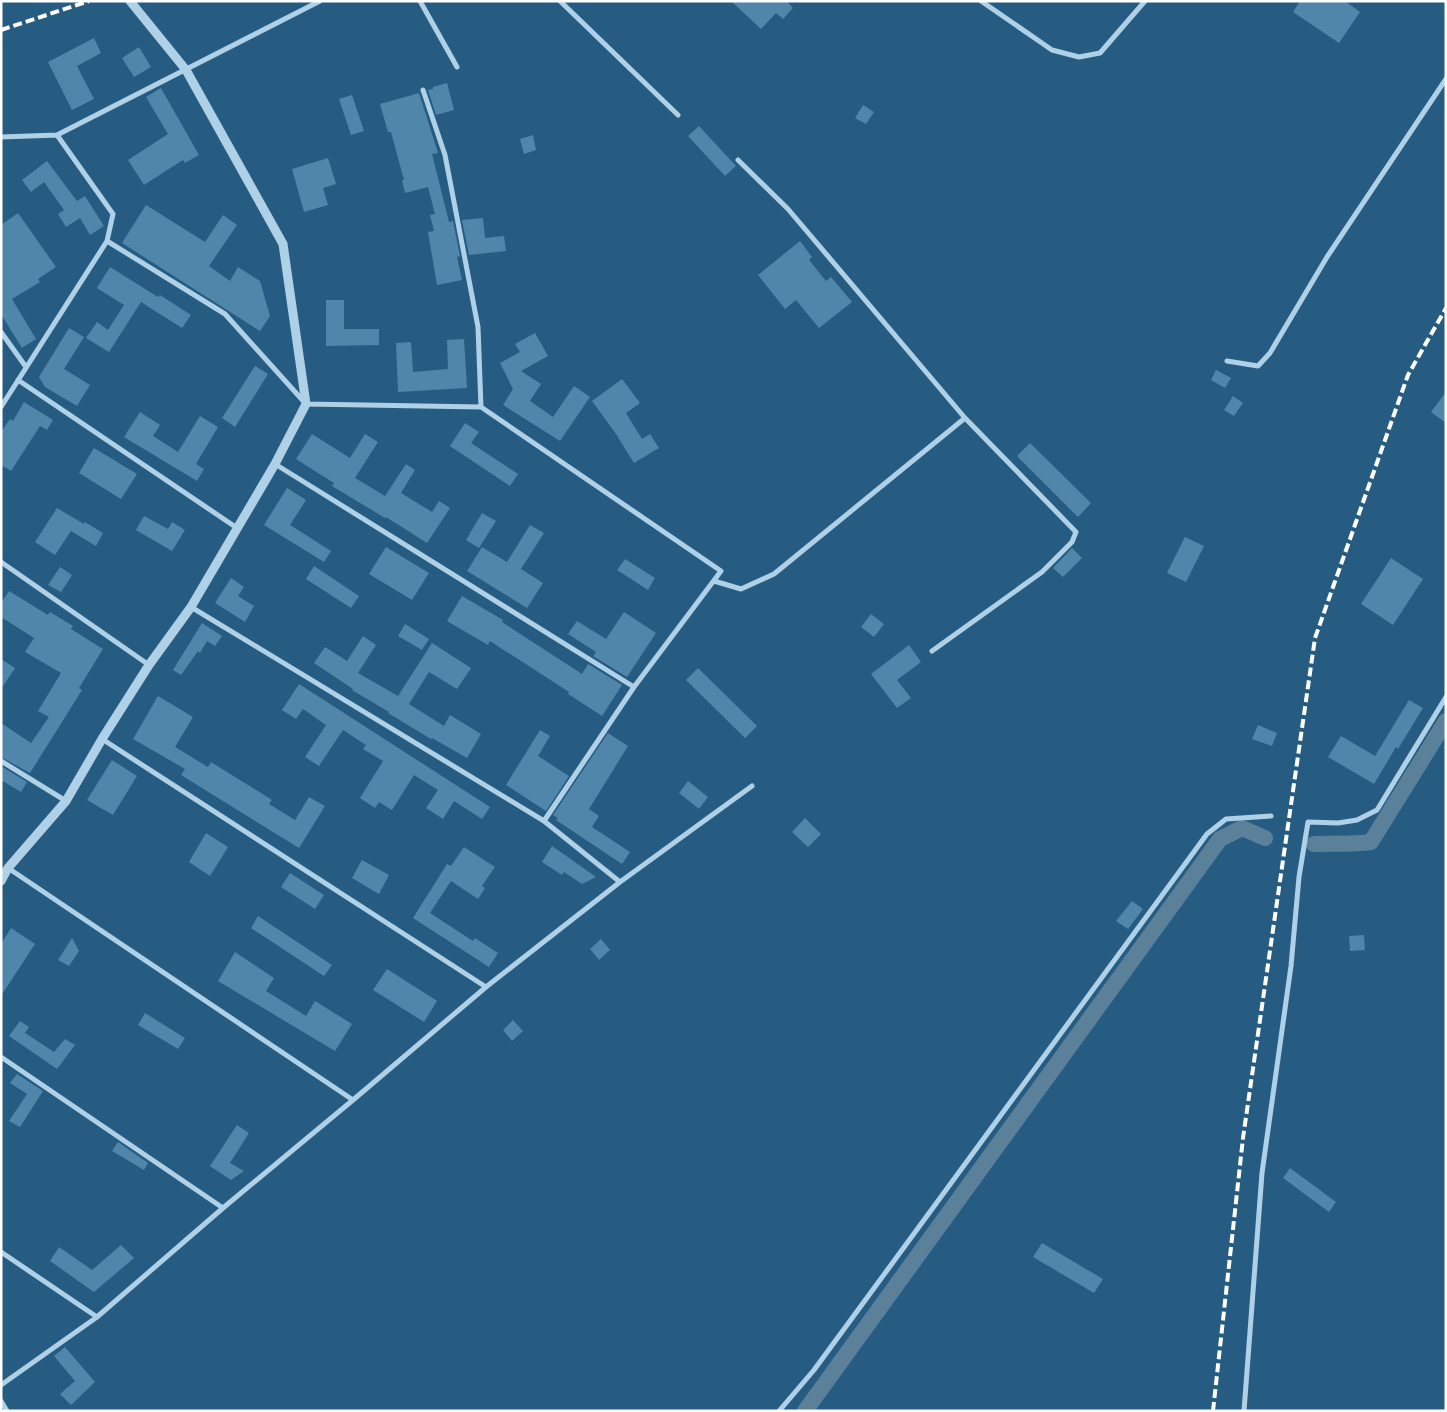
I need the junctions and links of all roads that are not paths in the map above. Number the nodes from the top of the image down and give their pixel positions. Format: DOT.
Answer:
graph roads {
  1 [pos="130,1"];
  2 [pos="320,1"];
  3 [pos="420,1"];
  4 [pos="560,1"];
  5 [pos="981,1"];
  6 [pos="1145,1"];
  7 [pos="457,67"];
  8 [pos="186,70"];
  9 [pos="1446,79"];
  10 [pos="422,90"];
  11 [pos="678,115"];
  12 [pos="57,135"];
  13 [pos="1,137"];
  14 [pos="738,160"];
  15 [pos="107,241"];
  16 [pos="1,332"];
  17 [pos="1227,361"];
  18 [pos="26,367"];
  19 [pos="18,380"];
  20 [pos="306,404"];
  21 [pos="1,406"];
  22 [pos="481,406"];
  23 [pos="965,418"];
  24 [pos="275,464"];
  25 [pos="237,528"];
  26 [pos="1,562"];
  27 [pos="714,581"];
  28 [pos="191,607"];
  29 [pos="932,651"];
  30 [pos="148,665"];
  31 [pos="634,687"];
  32 [pos="1446,697"];
  33 [pos="102,739"];
  34 [pos="1,761"];
  35 [pos="752,786"];
  36 [pos="66,801"];
  37 [pos="1271,816"];
  38 [pos="544,821"];
  39 [pos="8,868"];
  40 [pos="1,881"];
  41 [pos="620,882"];
  42 [pos="486,987"];
  43 [pos="1,1058"];
  44 [pos="353,1100"];
  45 [pos="223,1208"];
  46 [pos="1,1252"];
  47 [pos="97,1317"];
  48 [pos="1,1385"];
  49 [pos="1,1402"];
  50 [pos="7,1411"];
  51 [pos="779,1411"];
  52 [pos="1244,1411"];
  1 -- 8 [label="street"];
  2 -- 8 [label="street"];
  3 -- 7 [label="street"];
  4 -- 11 [label="street"];
  5 -- 6 [label="street"];
  8 -- 12 [label="street"];
  8 -- 20 [label="street"];
  9 -- 17 [label="street"];
  10 -- 22 [label="street"];
  12 -- 13 [label="street"];
  12 -- 15 [label="street"];
  14 -- 23 [label="street"];
  15 -- 18 [label="street"];
  15 -- 20 [label="street"];
  16 -- 18 [label="street"];
  18 -- 19 [label="street"];
  19 -- 21 [label="street"];
  19 -- 25 [label="street"];
  20 -- 22 [label="street"];
  20 -- 24 [label="street"];
  22 -- 27 [label="street"];
  23 -- 27 [label="street"];
  23 -- 29 [label="street"];
  24 -- 25 [label="street"];
  24 -- 31 [label="street"];
  25 -- 28 [label="street"];
  26 -- 30 [label="street"];
  27 -- 31 [label="street"];
  28 -- 30 [label="street"];
  28 -- 38 [label="street"];
  30 -- 33 [label="street"];
  31 -- 38 [label="street"];
  32 -- 52 [label="street"];
  33 -- 36 [label="street"];
  33 -- 42 [label="street"];
  34 -- 36 [label="street"];
  35 -- 41 [label="street"];
  36 -- 39 [label="street"];
  37 -- 51 [label="street"];
  38 -- 41 [label="street"];
  39 -- 40 [label="street"];
  39 -- 44 [label="street"];
  41 -- 42 [label="street"];
  42 -- 44 [label="street"];
  43 -- 45 [label="street"];
  44 -- 45 [label="street"];
  45 -- 47 [label="street"];
  46 -- 47 [label="street"];
  47 -- 48 [label="street"];
  49 -- 50 [label="street"];
}
